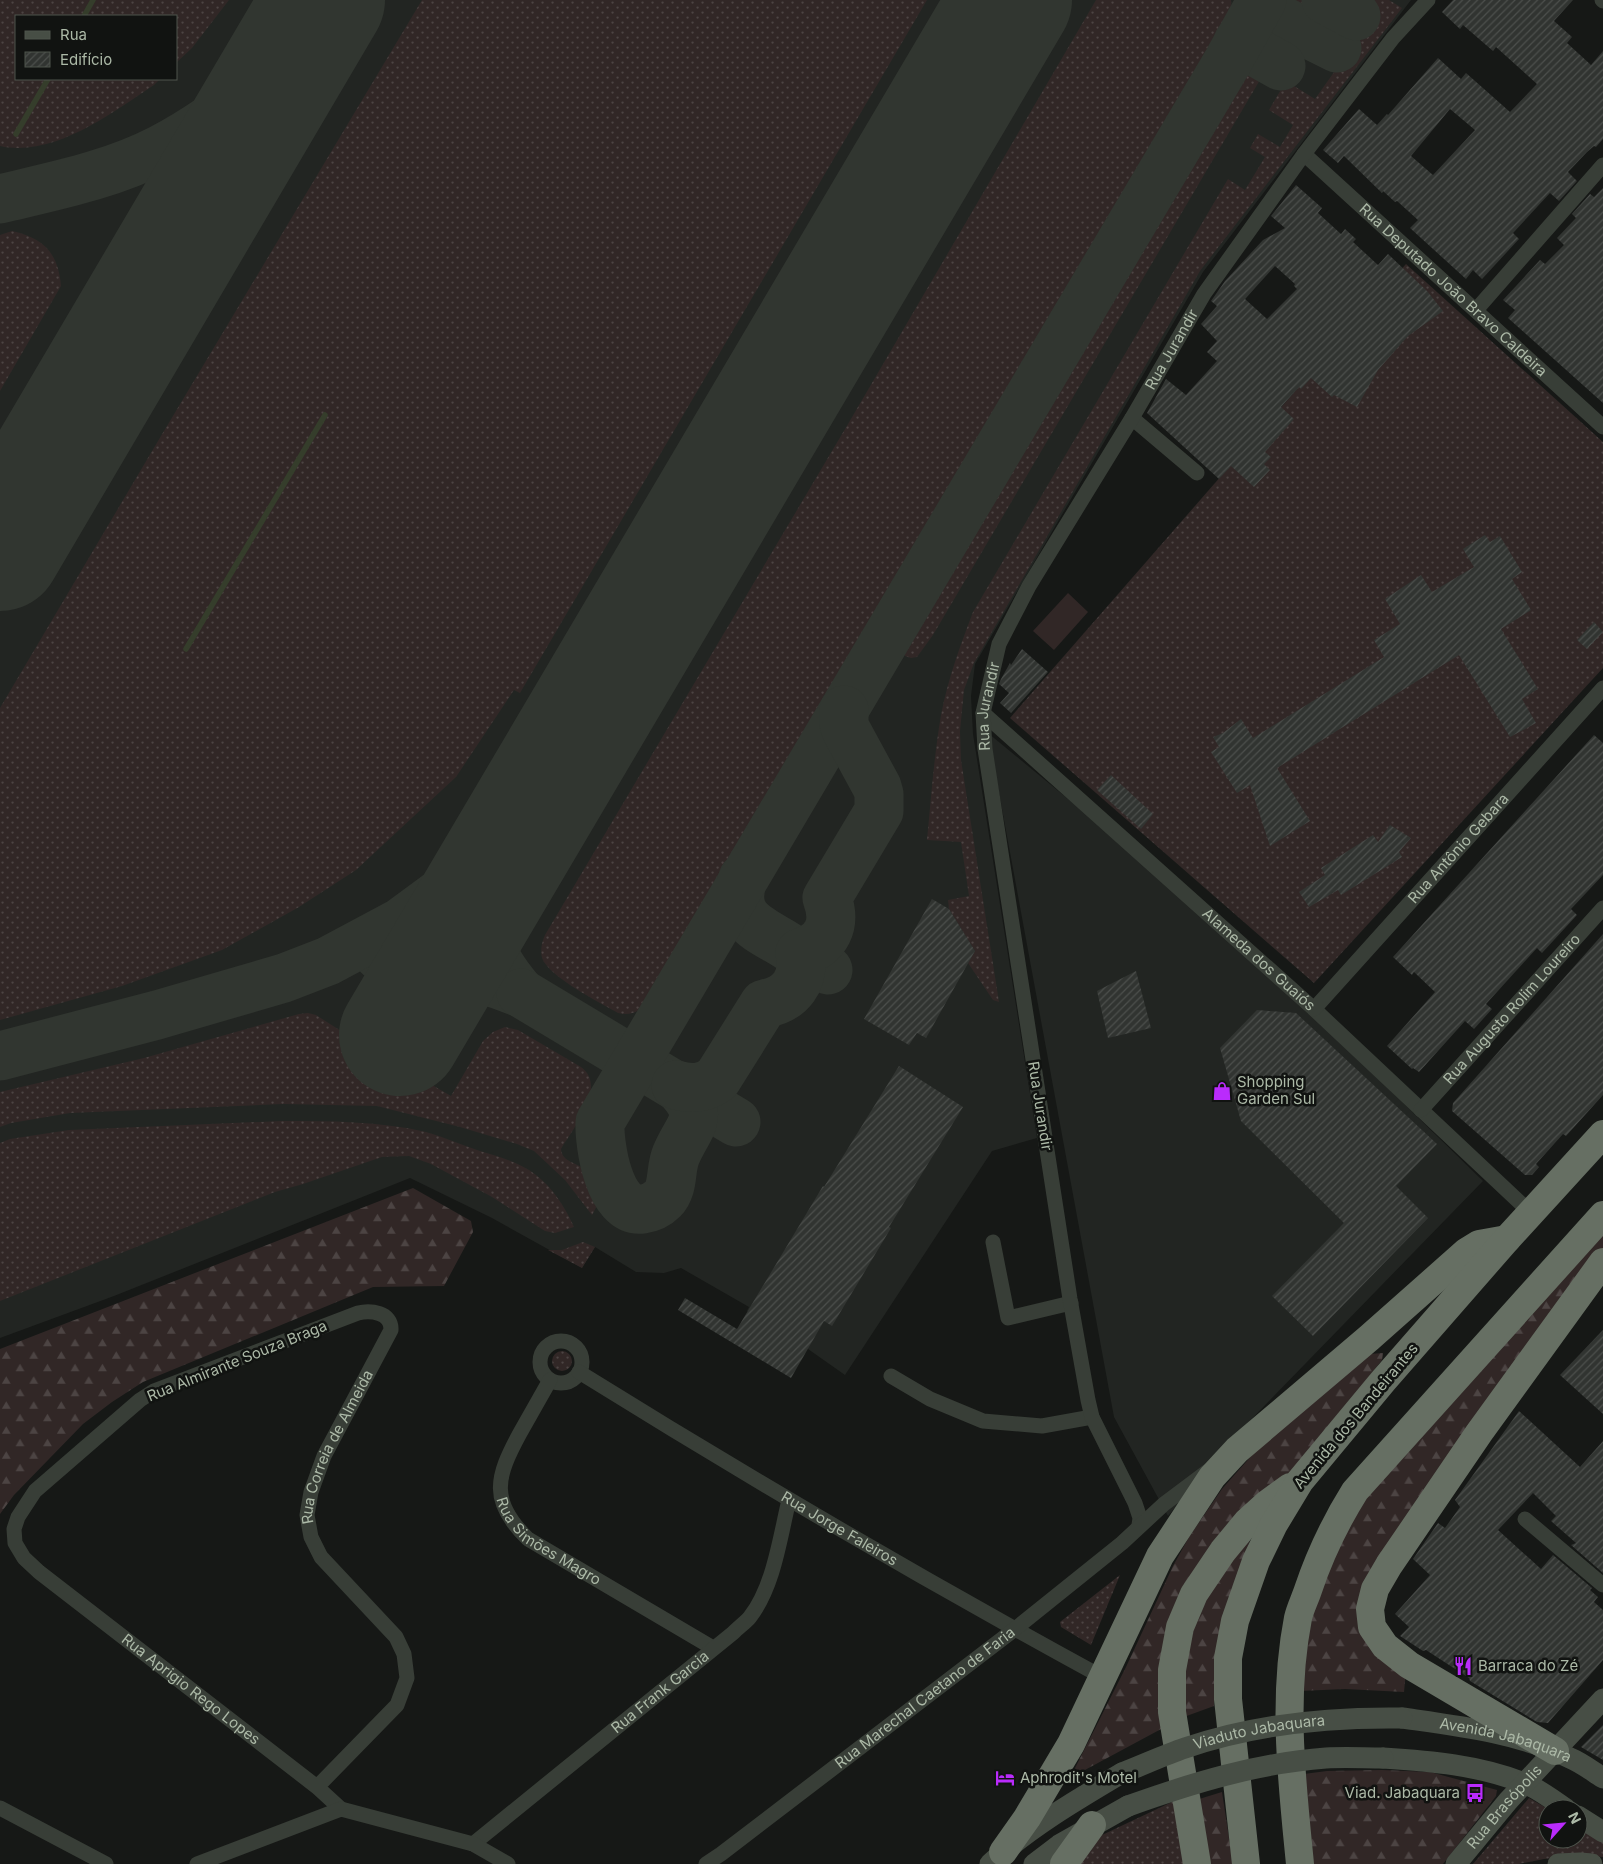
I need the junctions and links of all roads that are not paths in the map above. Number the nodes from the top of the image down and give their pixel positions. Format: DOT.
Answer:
graph roads {
  1 [pos="1428,0"];
  2 [pos="1304,154"];
  3 [pos="1603,165"];
  4 [pos="1476,310"];
  5 [pos="1132,418"];
  6 [pos="1603,427"];
  7 [pos="1197,473"];
  8 [pos="1603,688"];
  9 [pos="983,713"];
  10 [pos="1603,908"];
  11 [pos="1314,1009"];
  12 [pos="1421,1110"];
  13 [pos="1603,1134"];
  14 [pos="1530,1212"];
  15 [pos="1603,1215"];
  16 [pos="1506,1239"];
  17 [pos="993,1242"];
  18 [pos="1599,1276"];
  19 [pos="1071,1303"];
  20 [pos="385,1317"];
  21 [pos="580,1372"];
  22 [pos="891,1376"];
  23 [pos="550,1380"];
  24 [pos="1092,1417"];
  25 [pos="1237,1450"];
  26 [pos="1300,1480"];
  27 [pos="789,1500"];
  28 [pos="1525,1519"];
  29 [pos="1139,1525"];
  30 [pos="39,1572"];
  31 [pos="1603,1585"];
  32 [pos="1015,1630"];
  33 [pos="713,1648"];
  34 [pos="1104,1678"];
  35 [pos="1603,1699"];
  36 [pos="1402,1718"];
  37 [pos="1555,1751"];
  38 [pos="1603,1778"];
  39 [pos="1525,1784"];
  40 [pos="317,1786"];
  41 [pos="1550,1799"];
  42 [pos="0,1808"];
  43 [pos="341,1809"];
  44 [pos="1588,1822"];
  45 [pos="1092,1825"];
  46 [pos="1603,1832"];
  47 [pos="473,1844"];
  48 [pos="996,1858"];
  49 [pos="106,1864"];
  50 [pos="197,1864"];
  51 [pos="508,1864"];
  52 [pos="706,1864"];
  53 [pos="1034,1864"];
  54 [pos="1064,1864"];
  55 [pos="1197,1864"];
  56 [pos="1246,1864"];
  57 [pos="1300,1864"];
  58 [pos="1456,1864"];
  59 [pos="1558,1864"];
  60 [pos="1592,1864"];
  1 -- 2 [label="street, Rua Jurandir"];
  2 -- 4 [label="street, Rua Deputado João Bravo Caldeira"];
  2 -- 5 [label="street, Rua Jurandir"];
  3 -- 4 [label="street"];
  4 -- 6 [label="street, Rua Deputado João Bravo Caldeira"];
  5 -- 7 [label="street"];
  5 -- 9 [label="street, Rua Jurandir"];
  8 -- 11 [label="street, Rua Antônio Gebara"];
  9 -- 11 [label="street, Alameda dos Guaiós"];
  9 -- 19 [label="street, Rua Jurandir"];
  10 -- 12 [label="street, Rua Augusto Rolim Loureiro"];
  11 -- 12 [label="street, Alameda dos Guaiós"];
  12 -- 14 [label="street, Alameda dos Guaiós"];
  13 -- 14 [label="highway, Avenida dos Bandeirantes"];
  14 -- 16 [label="highway, Avenida dos Bandeirantes"];
  15 -- 57 [label="highway"];
  16 -- 25 [label="highway"];
  16 -- 26 [label="highway, Avenida dos Bandeirantes"];
  17 -- 19 [label="street"];
  18 -- 37 [label="highway"];
  19 -- 24 [label="street, Rua Jurandir"];
  20 -- 30 [label="street, Rua Almirante Souza Braga"];
  20 -- 40 [label="street, Rua Correia de Almeida"];
  21 -- 23 [label="street"];
  21 -- 23 [label="street"];
  21 -- 27 [label="street, Rua Jorge Faleiros"];
  22 -- 24 [label="street"];
  23 -- 33 [label="street, Rua Simões Magro"];
  24 -- 29 [label="street, Rua Jurandir"];
  25 -- 29 [label="street, Rua Marechal Caetano de Faria"];
  25 -- 34 [label="highway"];
  26 -- 55 [label="highway"];
  26 -- 56 [label="highway, Avenida dos Bandeirantes"];
  27 -- 32 [label="street, Rua Jorge Faleiros"];
  27 -- 33 [label="street, Rua Frank Garcia"];
  28 -- 31 [label="street"];
  29 -- 32 [label="street, Rua Marechal Caetano de Faria"];
  30 -- 40 [label="street, Rua Aprigio Rego Lopes"];
  32 -- 34 [label="street, Rua Jorge Faleiros"];
  32 -- 52 [label="street, Rua Marechal Caetano de Faria"];
  33 -- 47 [label="street, Rua Frank Garcia"];
  34 -- 48 [label="highway"];
  35 -- 37 [label="main road, Rua Brasópolis"];
  36 -- 37 [label="main road, Avenida Jabaquara"];
  36 -- 48 [label="main road, Viaduto Jabaquara, bridge"];
  37 -- 38 [label="main road, Avenida Jabaquara"];
  37 -- 39 [label="main road, Rua Brasópolis"];
  39 -- 41 [label="main road"];
  39 -- 45 [label="main road, bridge"];
  39 -- 58 [label="main road, Rua Brasópolis"];
  40 -- 43 [label="street, Rua Aprigio Rego Lopes"];
  42 -- 49 [label="street"];
  43 -- 47 [label="street"];
  43 -- 50 [label="street"];
  44 -- 46 [label="main road"];
  45 -- 53 [label="main road"];
  45 -- 54 [label="highway"];
  47 -- 51 [label="street"];
  59 -- 60 [label="main road"];
}
